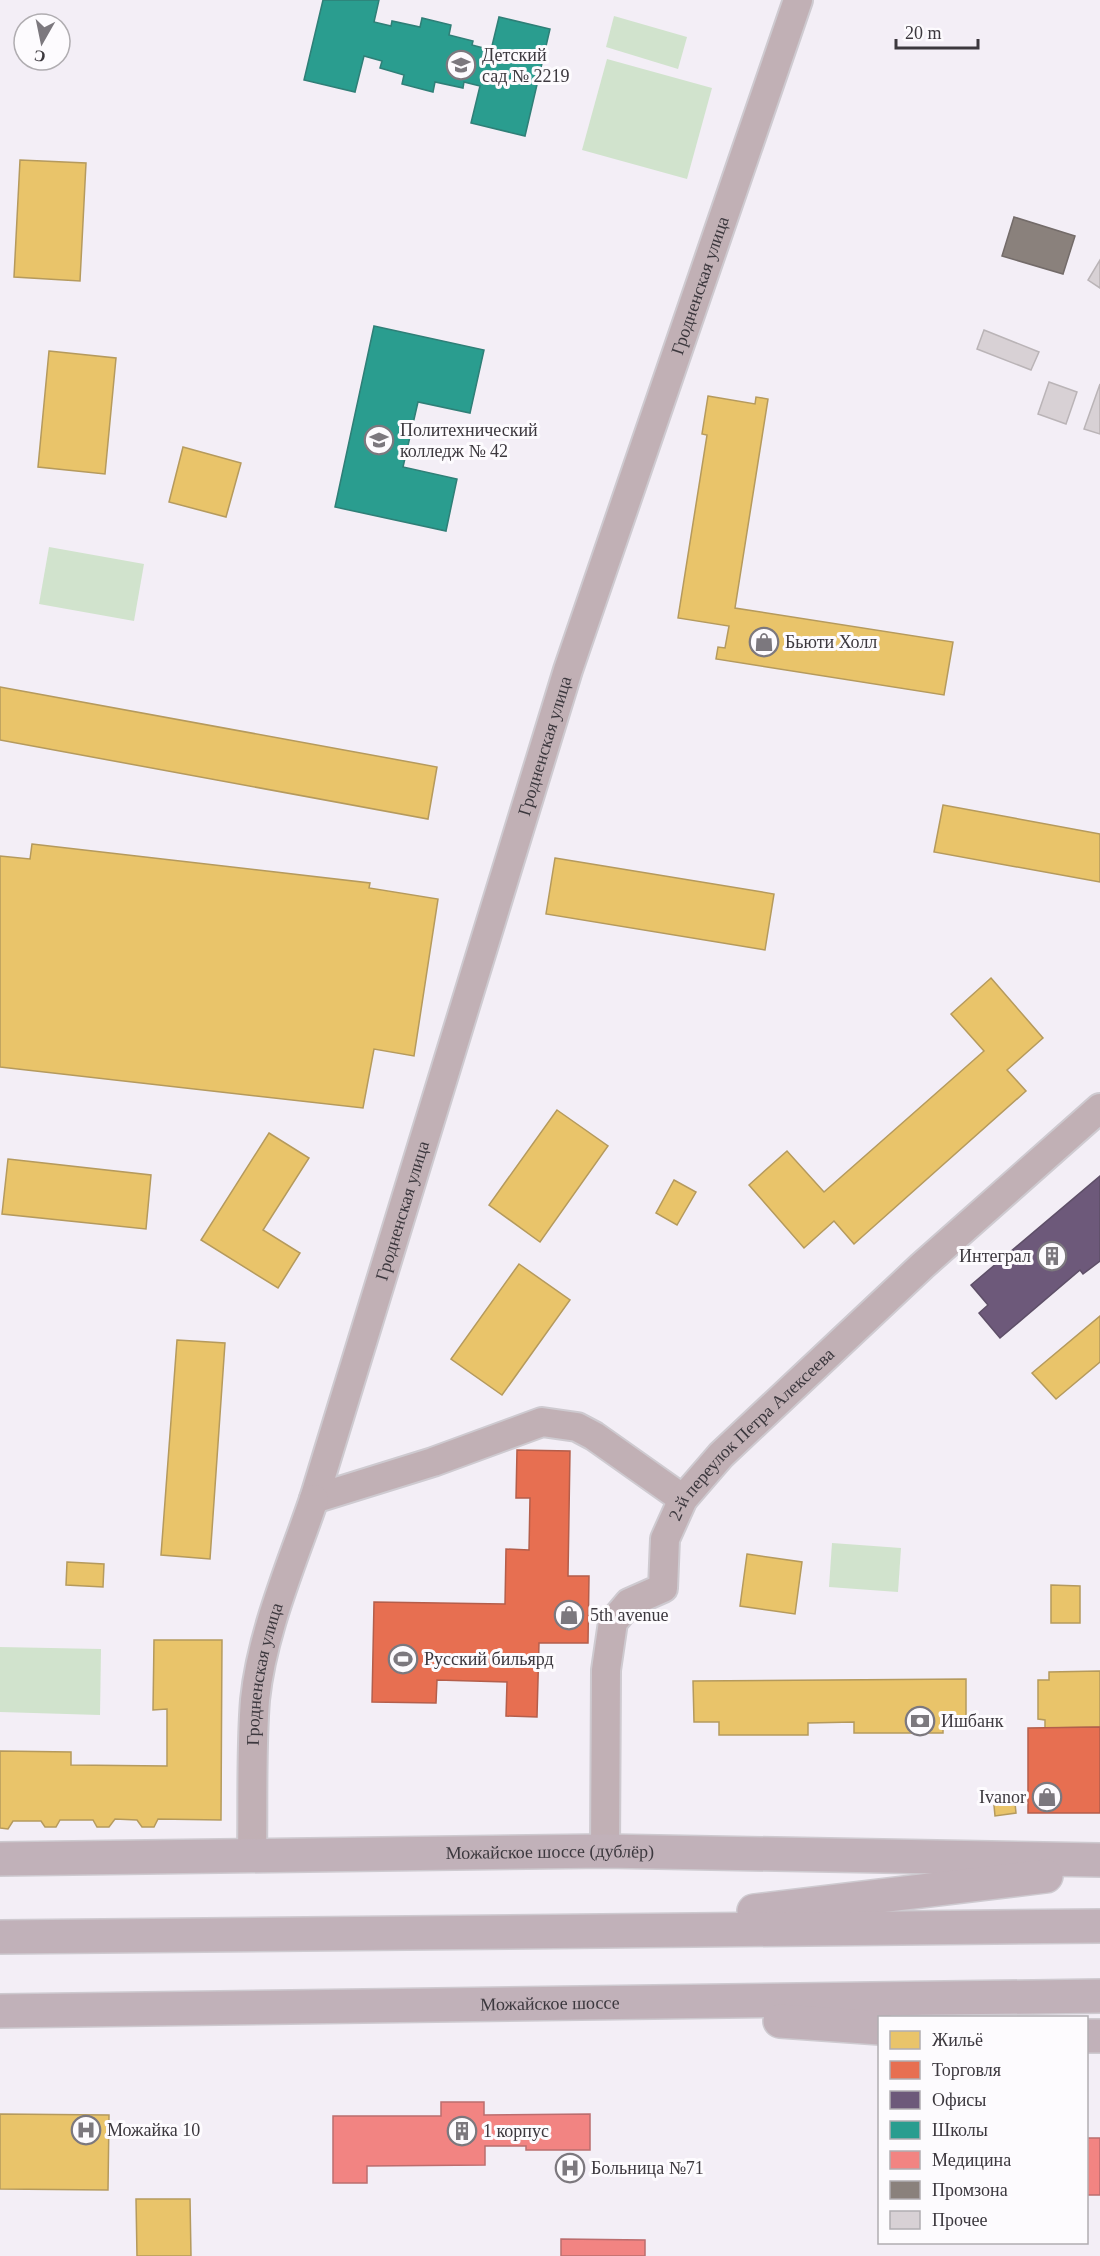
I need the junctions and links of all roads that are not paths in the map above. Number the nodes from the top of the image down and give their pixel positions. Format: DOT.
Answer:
graph roads {
  1 [pos="798,0"];
  2 [pos="1100,1108"];
  3 [pos="314,1499"];
  4 [pos="683,1499"];
  5 [pos="604,1851"];
  6 [pos="252,1856"];
  7 [pos="0,1859"];
  8 [pos="1100,1860"];
  9 [pos="1100,1869"];
  10 [pos="1100,1926"];
  11 [pos="589,1931"];
  12 [pos="0,1937"];
  13 [pos="1100,1996"];
  14 [pos="584,2005"];
  15 [pos="0,2011"];
  16 [pos="878,2028"];
  1 -- 3 [label="street, Гродненская улица"];
  2 -- 4 [label="street, 2-й переулок Петра Алексеева"];
  3 -- 4 [label="street"];
  3 -- 6 [label="street, Гродненская улица"];
  4 -- 5 [label="street, 2-й переулок Петра Алексеева"];
  5 -- 6 [label="main road, Можайское шоссе (дублёр)"];
  5 -- 8 [label="main road, Можайское шоссе (дублёр)"];
  6 -- 7 [label="main road, Можайское шоссе (дублёр)"];
  9 -- 11 [label="main road"];
  10 -- 11 [label="main road"];
  11 -- 12 [label="main road"];
  13 -- 14 [label="main road, Можайское шоссе"];
  14 -- 15 [label="main road, Можайское шоссе"];
  14 -- 16 [label="main road"];
}
